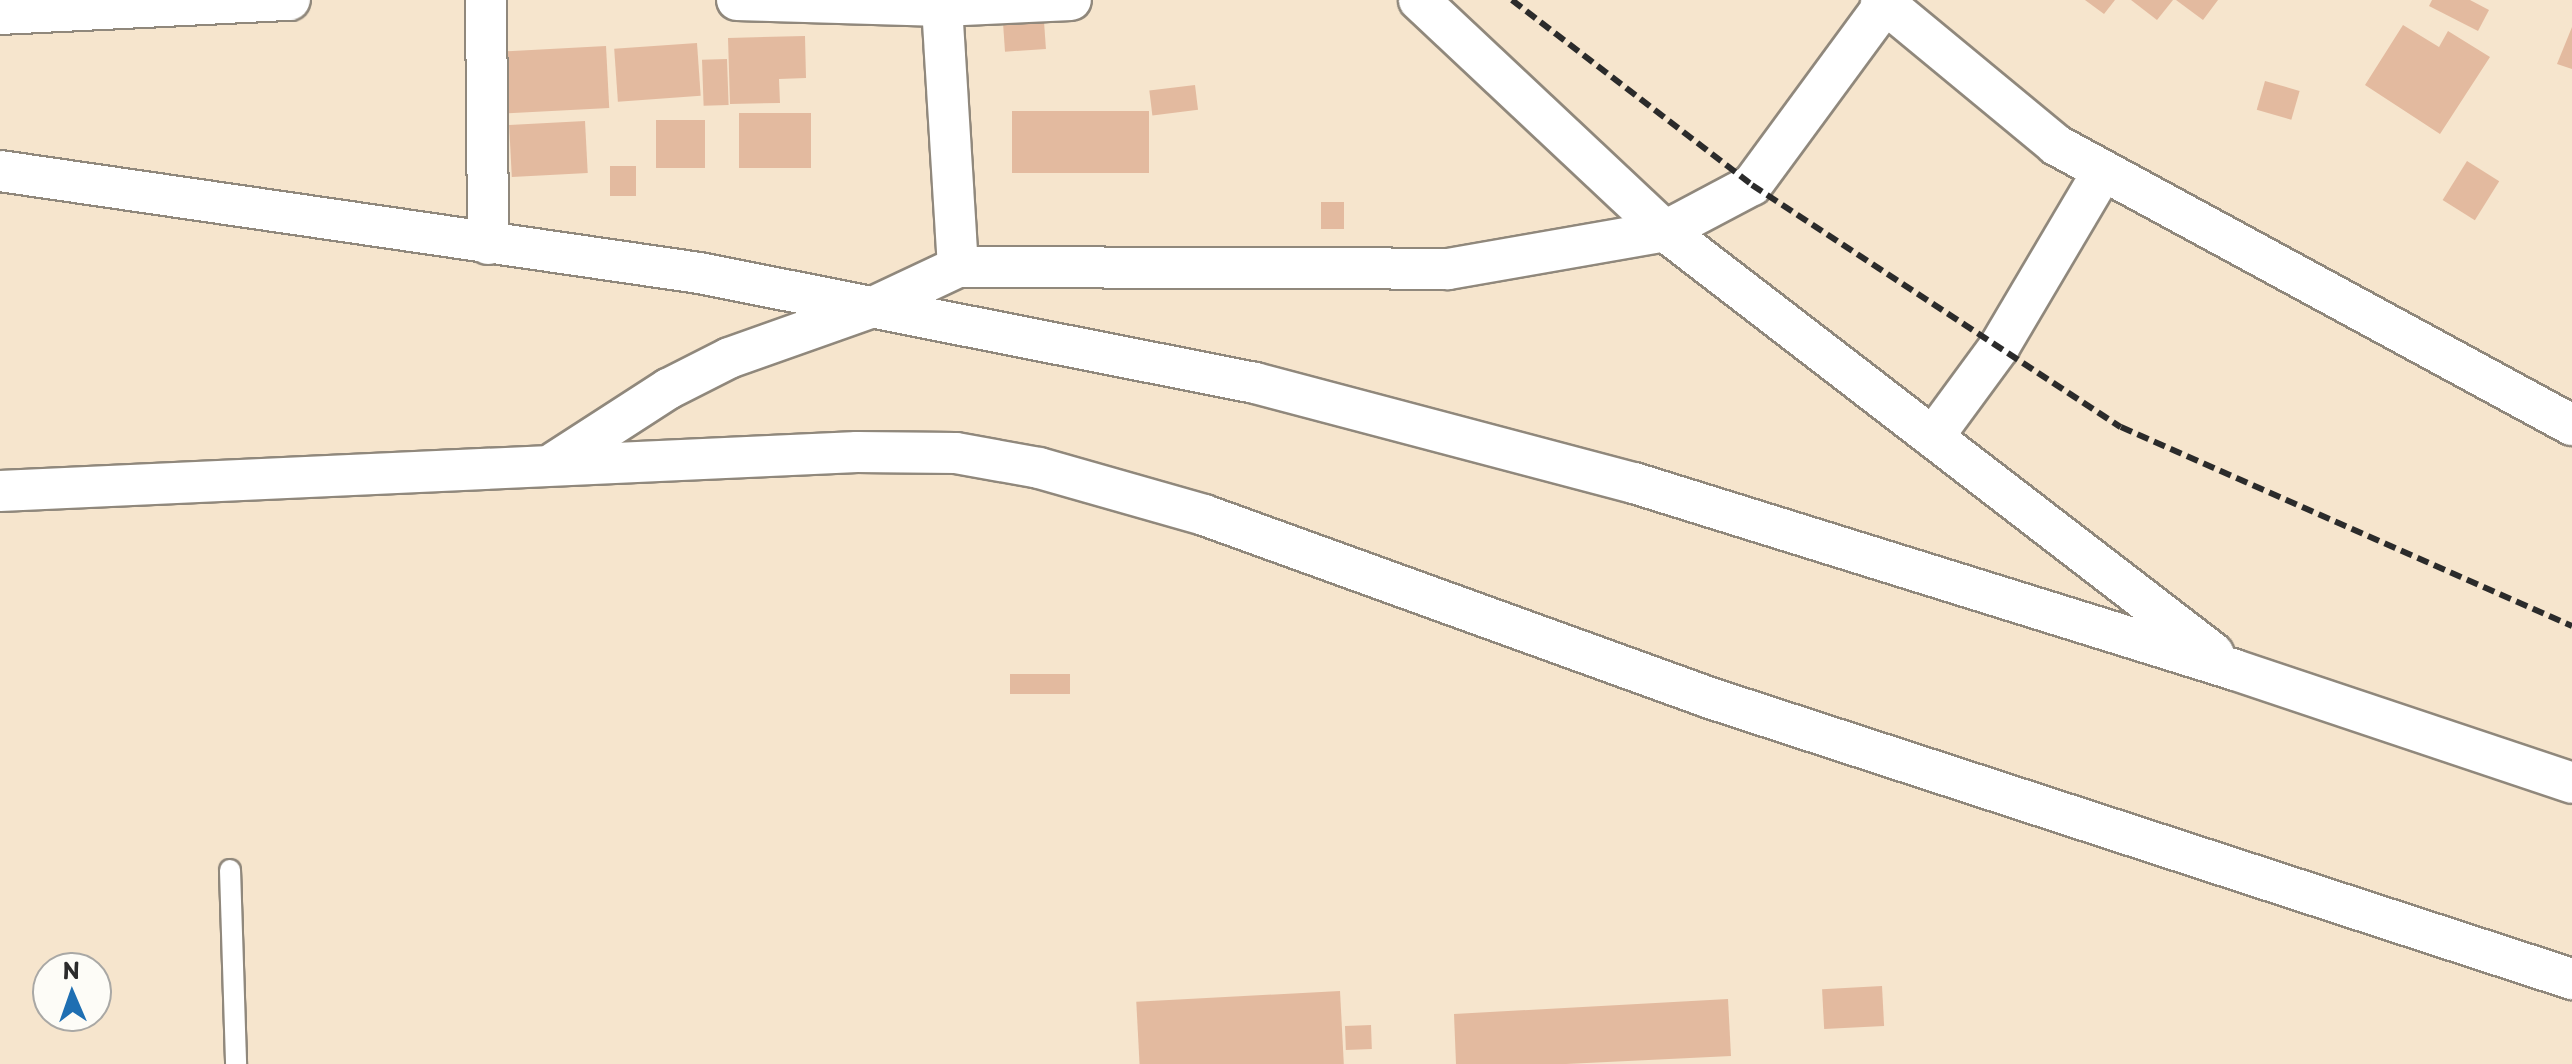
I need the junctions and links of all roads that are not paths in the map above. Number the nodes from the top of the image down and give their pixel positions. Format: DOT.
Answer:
graph roads {
  1 [pos="290,0"];
  2 [pos="486,0"];
  3 [pos="737,0"];
  4 [pos="1071,0"];
  5 [pos="1419,0"];
  6 [pos="1883,2"];
  7 [pos="942,6"];
  8 [pos="0,14"];
  9 [pos="0,171"];
  10 [pos="2103,171"];
  11 [pos="1665,231"];
  12 [pos="488,244"];
  13 [pos="958,267"];
  14 [pos="873,307"];
  15 [pos="2572,425"];
  16 [pos="1933,437"];
  17 [pos="551,464"];
  18 [pos="0,491"];
  19 [pos="2235,670"];
  20 [pos="2572,783"];
  21 [pos="230,870"];
  22 [pos="2572,979"];
  23 [pos="236,1064"];
  1 -- 8 [label="street"];
  2 -- 12 [label="street"];
  3 -- 7 [label="street"];
  4 -- 7 [label="street"];
  5 -- 11 [label="street"];
  6 -- 10 [label="street"];
  6 -- 11 [label="street"];
  7 -- 13 [label="street"];
  9 -- 12 [label="street"];
  10 -- 15 [label="street"];
  10 -- 16 [label="street"];
  11 -- 13 [label="street"];
  11 -- 16 [label="street"];
  12 -- 14 [label="street"];
  13 -- 14 [label="street"];
  14 -- 17 [label="street"];
  14 -- 19 [label="street"];
  16 -- 19 [label="street"];
  17 -- 18 [label="street"];
  17 -- 22 [label="street"];
  19 -- 20 [label="street"];
  21 -- 23 [label="lane"];
}
